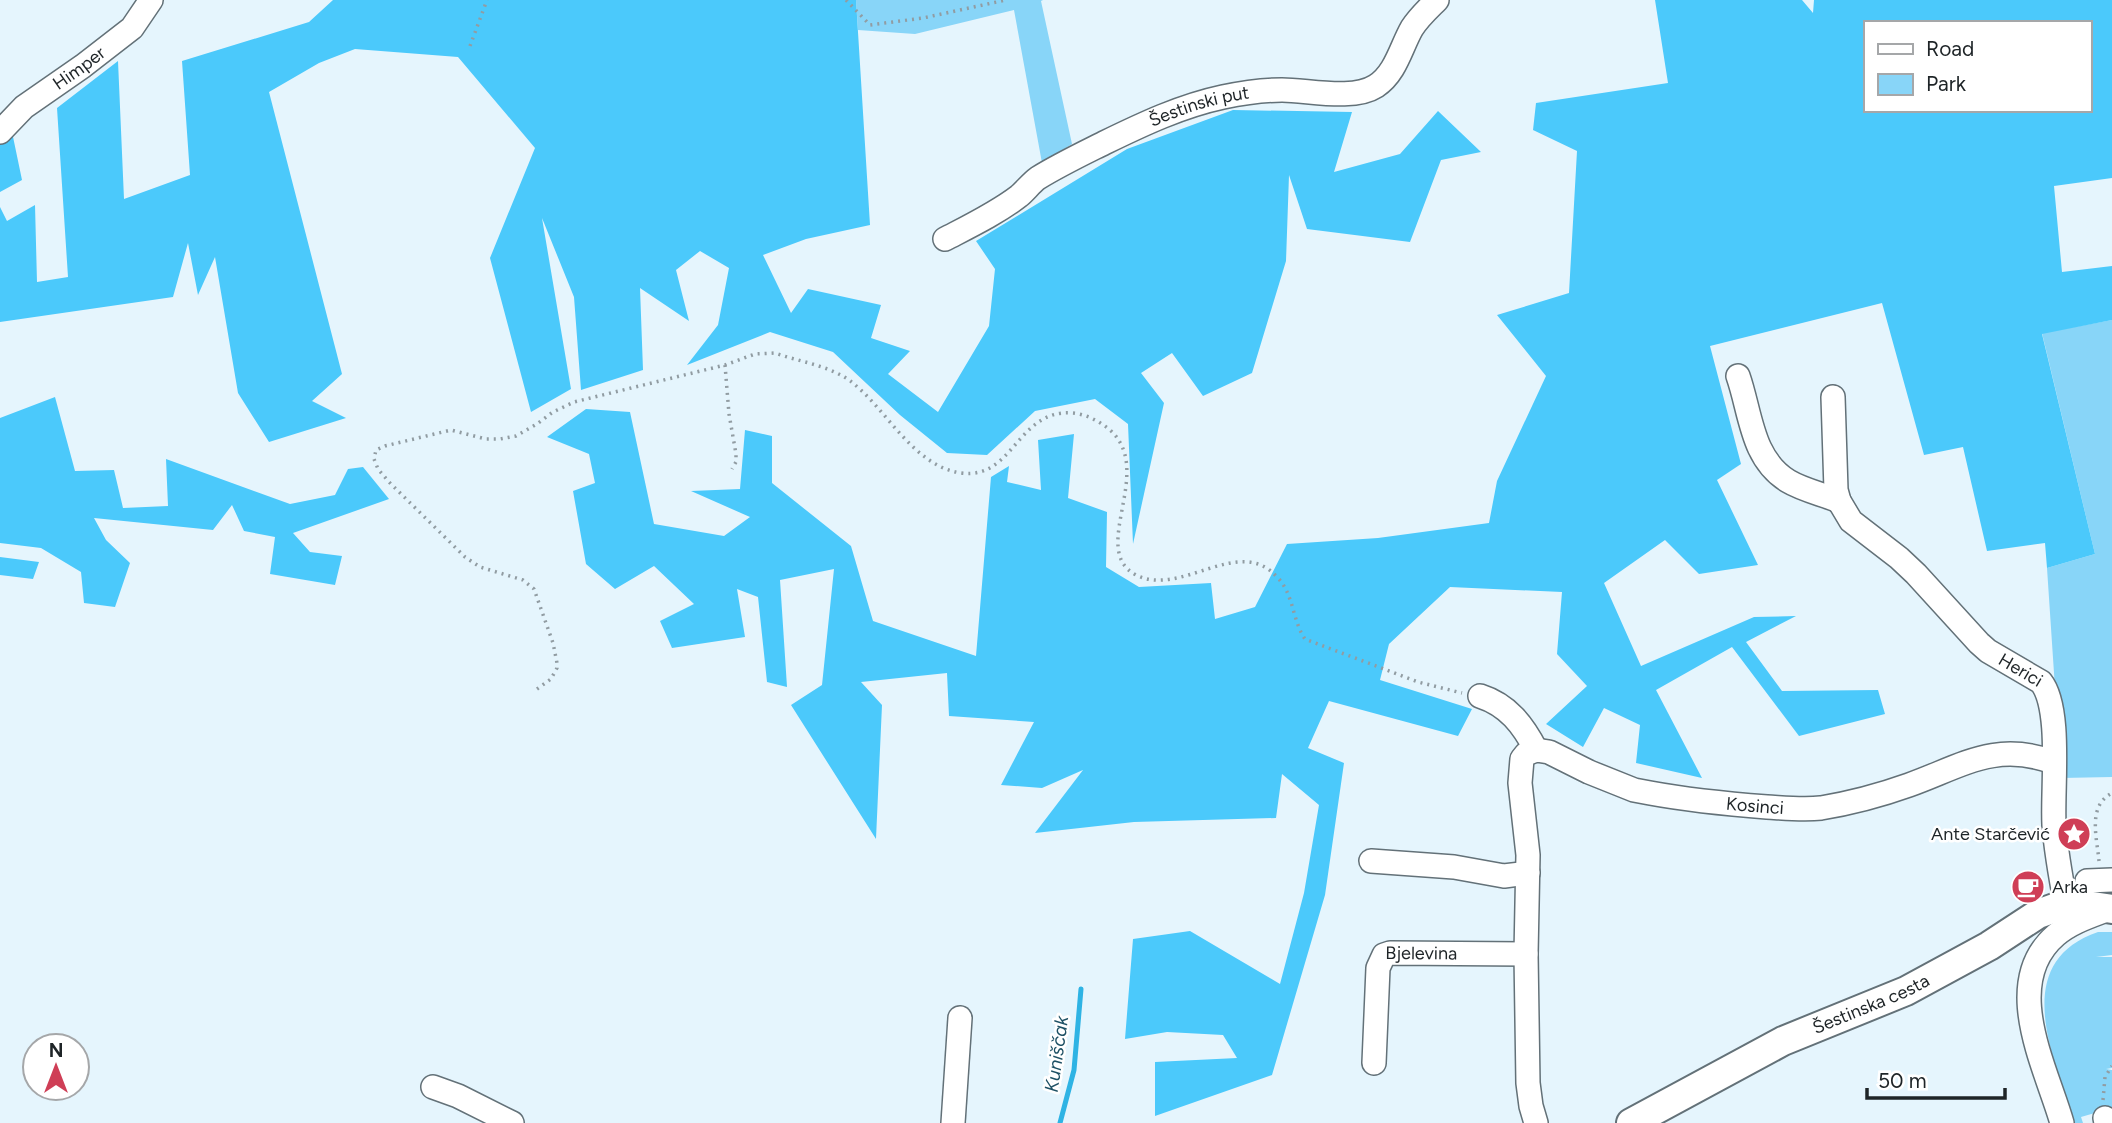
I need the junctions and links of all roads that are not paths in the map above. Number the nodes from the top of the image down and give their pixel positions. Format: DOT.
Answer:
graph roads {
  1 [pos="151,0"];
  2 [pos="1437,0"];
  3 [pos="0,132"];
  4 [pos="945,239"];
  5 [pos="1738,376"];
  6 [pos="1833,397"];
  7 [pos="1839,501"];
  8 [pos="1480,696"];
  9 [pos="1536,750"];
  10 [pos="2053,762"];
  11 [pos="1371,861"];
  12 [pos="1528,873"];
  13 [pos="2066,905"];
  14 [pos="2110,909"];
  15 [pos="1526,954"];
  16 [pos="960,1018"];
  17 [pos="1374,1063"];
  18 [pos="433,1087"];
  19 [pos="512,1123"];
  20 [pos="953,1123"];
  21 [pos="1536,1123"];
  22 [pos="1631,1123"];
  23 [pos="2062,1123"];
  1 -- 3 [label="street, Himper"];
  2 -- 4 [label="street, Šestinski put"];
  5 -- 7 [label="street, Herici"];
  6 -- 7 [label="street"];
  7 -- 10 [label="street, Herici"];
  8 -- 9 [label="street"];
  9 -- 10 [label="street, Kosinci"];
  9 -- 12 [label="street"];
  10 -- 13 [label="street, Herici"];
  11 -- 12 [label="street"];
  12 -- 15 [label="street"];
  13 -- 14 [label="main road, Šestinska cesta"];
  13 -- 22 [label="main road, Šestinska cesta"];
  14 -- 23 [label="street"];
  15 -- 17 [label="street, Bjelevina"];
  15 -- 21 [label="street"];
  16 -- 20 [label="street"];
  18 -- 19 [label="street"];
}
